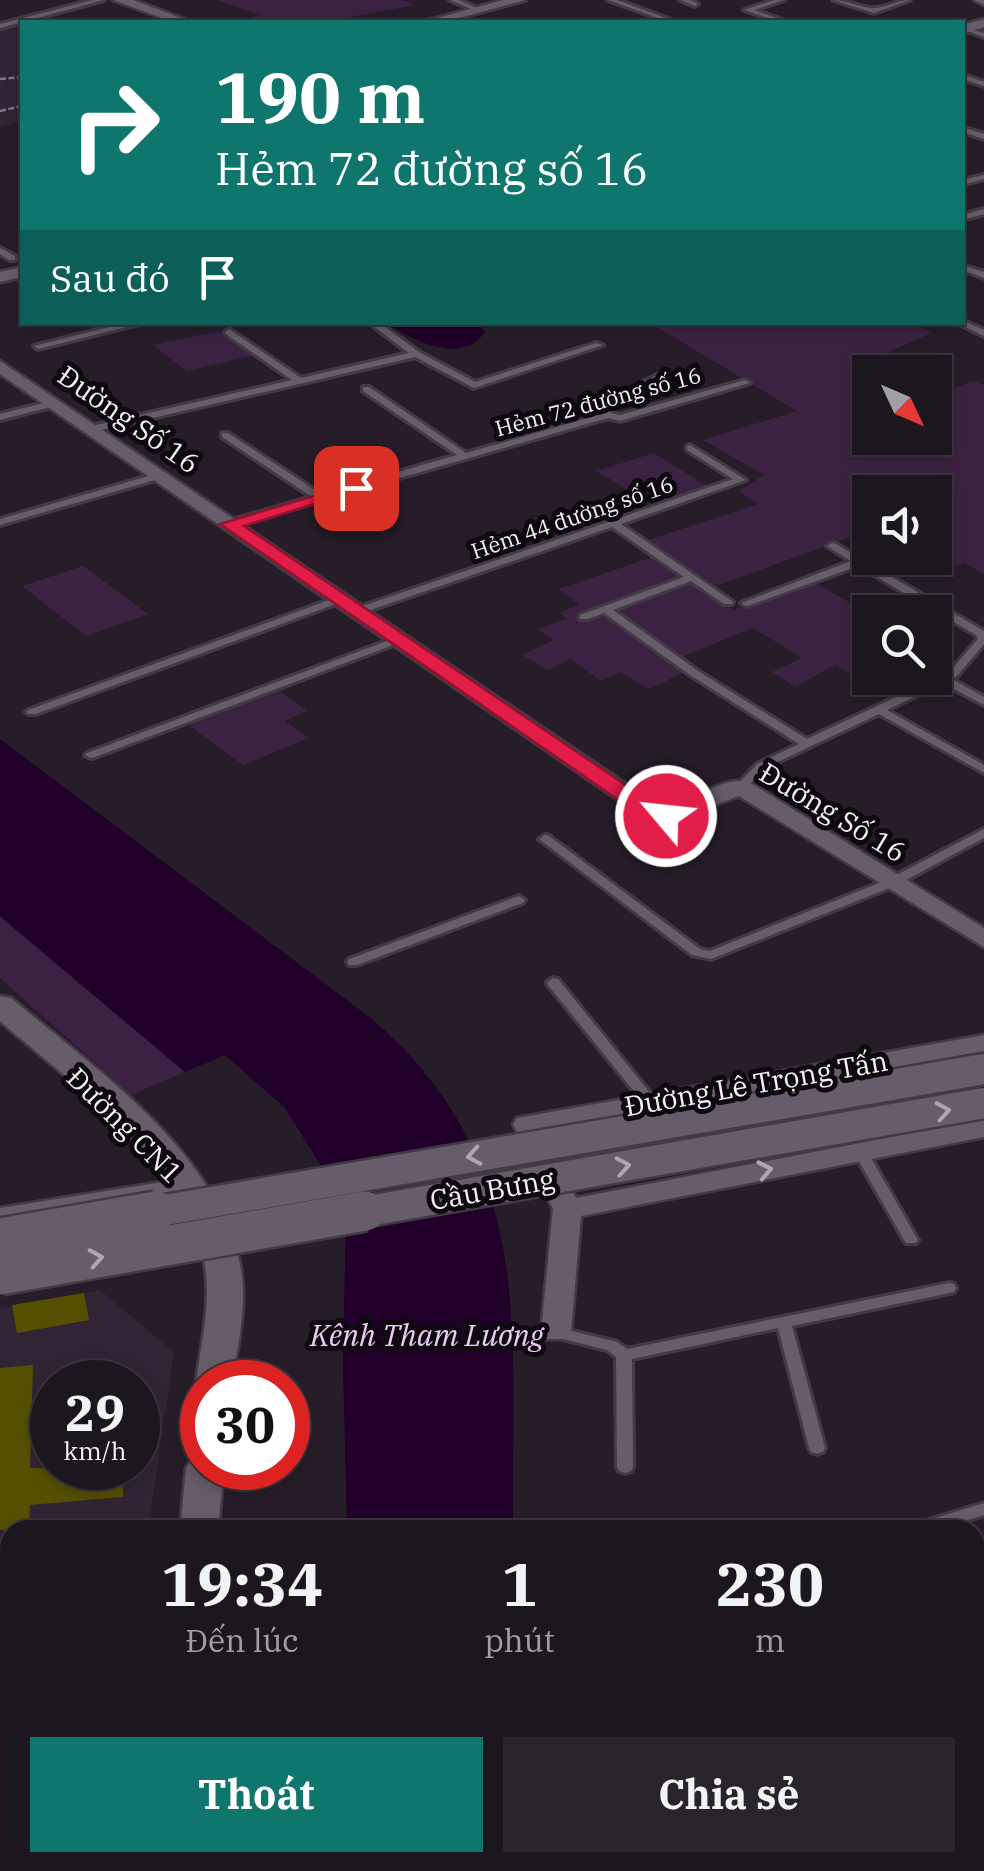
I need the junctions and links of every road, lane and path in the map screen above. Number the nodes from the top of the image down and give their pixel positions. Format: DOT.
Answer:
graph roads {
  1 [pos="101,0"];
  2 [pos="120,0"];
  3 [pos="453,0"];
  4 [pos="520,0"];
  5 [pos="611,0"];
  6 [pos="683,0"];
  7 [pos="836,0"];
  8 [pos="907,0"];
  9 [pos="773,1"];
  10 [pos="696,4"];
  11 [pos="478,10"];
  12 [pos="23,20"];
  13 [pos="179,20"];
  14 [pos="438,20"];
  15 [pos="668,20"];
  16 [pos="778,20"];
  17 [pos="20,78"];
  18 [pos="0,79"];
  19 [pos="6,81"];
  20 [pos="17,86"];
  21 [pos="0,250"];
  22 [pos="0,262"];
  23 [pos="129,325"];
  24 [pos="376,325"];
  25 [pos="229,332"];
  26 [pos="599,345"];
  27 [pos="38,346"];
  28 [pos="416,354"];
  29 [pos="0,366"];
  30 [pos="657,378"];
  31 [pos="299,381"];
  32 [pos="745,383"];
  33 [pos="366,389"];
  34 [pos="54,403"];
  35 [pos="608,415"];
  36 [pos="0,417"];
  37 [pos="92,429"];
  38 [pos="225,435"];
  39 [pos="690,448"];
  40 [pos="466,457"];
  41 [pos="159,476"];
  42 [pos="320,498"];
  43 [pos="0,522"];
  44 [pos="230,524"];
  45 [pos="614,524"];
  46 [pos="832,546"];
  47 [pos="852,558"];
  48 [pos="852,565"];
  49 [pos="882,575"];
  50 [pos="693,577"];
  51 [pos="728,602"];
  52 [pos="746,603"];
  53 [pos="349,605"];
  54 [pos="606,610"];
  55 [pos="584,617"];
  56 [pos="982,632"];
  57 [pos="400,639"];
  58 [pos="952,674"];
  59 [pos="952,684"];
  60 [pos="912,695"];
  61 [pos="984,702"];
  62 [pos="880,710"];
  63 [pos="32,712"];
  64 [pos="807,744"];
  65 [pos="91,755"];
  66 [pos="984,770"];
  67 [pos="741,787"];
  68 [pos="984,833"];
  69 [pos="545,839"];
  70 [pos="892,882"];
  71 [pos="519,900"];
  72 [pos="984,939"];
  73 [pos="353,962"];
  74 [pos="553,982"];
  75 [pos="0,1005"];
  76 [pos="984,1043"];
  77 [pos="984,1069"];
  78 [pos="650,1102"];
  79 [pos="984,1104"];
  80 [pos="984,1128"];
  81 [pos="860,1151"];
  82 [pos="186,1187"];
  83 [pos="566,1209"];
  84 [pos="0,1218"];
  85 [pos="0,1238"];
  86 [pos="911,1240"];
  87 [pos="0,1275"];
  88 [pos="949,1288"];
  89 [pos="784,1322"];
  90 [pos="556,1332"];
  91 [pos="624,1355"];
  92 [pos="217,1360"];
  93 [pos="817,1448"];
  94 [pos="625,1467"];
  95 [pos="204,1490"];
  96 [pos="984,1509"];
  97 [pos="200,1520"];
  98 [pos="948,1520"];
  1 -- 12 [label="lane"];
  2 -- 13 [label="street"];
  3 -- 11 [label="lane"];
  4 -- 11 [label="street"];
  5 -- 15 [label="lane"];
  6 -- 10 [label="lane"];
  7 -- 8 [label="lane"];
  9 -- 16 [label="lane"];
  11 -- 14 [label="street"];
  17 -- 19 [label="path"];
  18 -- 19 [label="path"];
  19 -- 20 [label="path"];
  21 -- 22 [label="lane"];
  23 -- 27 [label="lane"];
  24 -- 28 [label="lane"];
  25 -- 31 [label="lane"];
  26 -- 28 [label="lane"];
  28 -- 31 [label="lane"];
  29 -- 34 [label="street, Đường Số 16"];
  30 -- 35 [label="lane"];
  31 -- 37 [label="lane"];
  32 -- 35 [label="lane, Hẻm 72 đường số 16"];
  33 -- 40 [label="lane"];
  34 -- 36 [label="lane"];
  34 -- 37 [label="street, Đường Số 16"];
  35 -- 40 [label="lane, Hẻm 72 đường số 16"];
  37 -- 41 [label="street, Đường Số 16"];
  38 -- 42 [label="lane"];
  39 -- 45 [label="lane, Hẻm 44 đường số 16"];
  40 -- 42 [label="lane, Hẻm 72 đường số 16"];
  41 -- 43 [label="lane"];
  41 -- 44 [label="street, Đường Số 16"];
  42 -- 44 [label="lane, Hẻm 72 đường số 16"];
  44 -- 53 [label="street, Đường Số 16"];
  45 -- 50 [label="lane"];
  45 -- 53 [label="lane, Hẻm 44 đường số 16"];
  46 -- 47 [label="lane"];
  48 -- 52 [label="lane"];
  49 -- 56 [label="lane"];
  50 -- 51 [label="lane"];
  50 -- 54 [label="lane"];
  53 -- 57 [label="street, Đường Số 16"];
  53 -- 63 [label="lane, Hẻm 44 đường số 16"];
  54 -- 55 [label="lane"];
  54 -- 64 [label="lane"];
  56 -- 58 [label="lane"];
  57 -- 65 [label="lane"];
  57 -- 67 [label="street, Đường Số 16"];
  59 -- 61 [label="lane"];
  60 -- 62 [label="lane"];
  62 -- 64 [label="lane"];
  62 -- 66 [label="lane"];
  64 -- 67 [label="lane"];
  67 -- 70 [label="street, Đường Số 16"];
  68 -- 70 [label="lane"];
  69 -- 70 [label="lane"];
  70 -- 72 [label="street, Đường Số 16"];
  71 -- 73 [label="lane"];
  74 -- 78 [label="lane"];
  75 -- 82 [label="main road, Đường CN1"];
  76 -- 78 [label="street, Đường Lê Trọng Tấn"];
  77 -- 85 [label="main road, Cầu Bưng, one-way, bridge"];
  78 -- 83 [label="street, Đường Lê Trọng Tấn"];
  87 -- 79 [label="main road, Cầu Bưng, one-way, bridge"];
  80 -- 81 [label="street"];
  83 -- 81 [label="street, one-way"];
  81 -- 86 [label="lane"];
  82 -- 84 [label="street"];
  82 -- 92 [label="main road, Đường CN1"];
  83 -- 90 [label="street"];
  88 -- 89 [label="lane"];
  89 -- 91 [label="lane"];
  89 -- 93 [label="lane"];
  90 -- 91 [label="lane"];
  91 -- 94 [label="lane"];
  95 -- 97 [label="main road"];
  96 -- 98 [label="lane"];
}
